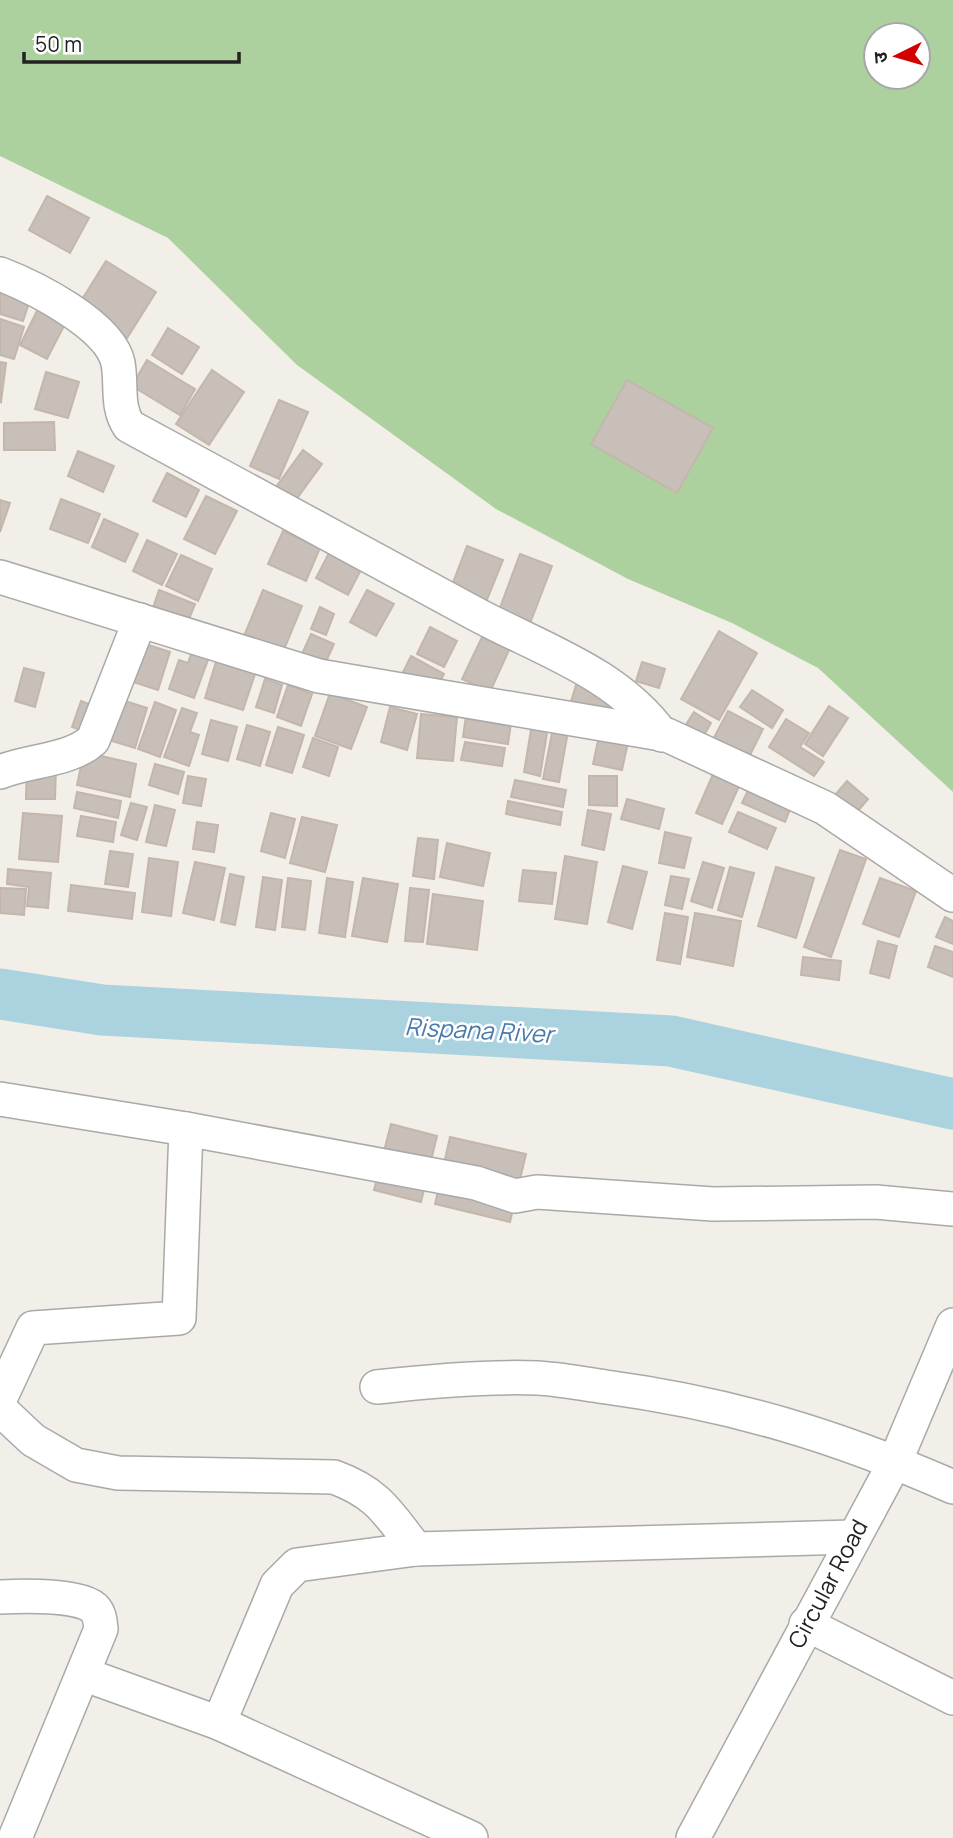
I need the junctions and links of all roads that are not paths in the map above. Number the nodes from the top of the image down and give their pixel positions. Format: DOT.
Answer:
graph roads {
  1 [pos="0,274"];
  2 [pos="0,577"];
  3 [pos="139,620"];
  4 [pos="662,735"];
  5 [pos="0,772"];
  6 [pos="953,895"];
  7 [pos="0,1099"];
  8 [pos="186,1129"];
  9 [pos="953,1209"];
  10 [pos="953,1325"];
  11 [pos="377,1387"];
  12 [pos="0,1399"];
  13 [pos="0,1409"];
  14 [pos="895,1462"];
  15 [pos="953,1487"];
  16 [pos="852,1537"];
  17 [pos="416,1549"];
  18 [pos="0,1597"];
  19 [pos="806,1624"];
  20 [pos="83,1674"];
  21 [pos="953,1698"];
  22 [pos="219,1723"];
  23 [pos="701,1835"];
  24 [pos="15,1838"];
  25 [pos="471,1838"];
  1 -- 4 [label="street"];
  2 -- 3 [label="street"];
  3 -- 4 [label="street"];
  3 -- 5 [label="street"];
  4 -- 6 [label="street"];
  7 -- 8 [label="street"];
  8 -- 9 [label="street"];
  8 -- 12 [label="street"];
  10 -- 14 [label="street, Circular Road"];
  11 -- 14 [label="street"];
  13 -- 17 [label="street"];
  14 -- 15 [label="street"];
  14 -- 16 [label="street, Circular Road"];
  16 -- 17 [label="street"];
  16 -- 19 [label="street, Circular Road"];
  17 -- 22 [label="street"];
  18 -- 20 [label="street"];
  19 -- 21 [label="street"];
  19 -- 23 [label="street, Circular Road"];
  20 -- 22 [label="street"];
  20 -- 24 [label="street"];
  22 -- 25 [label="street"];
}
